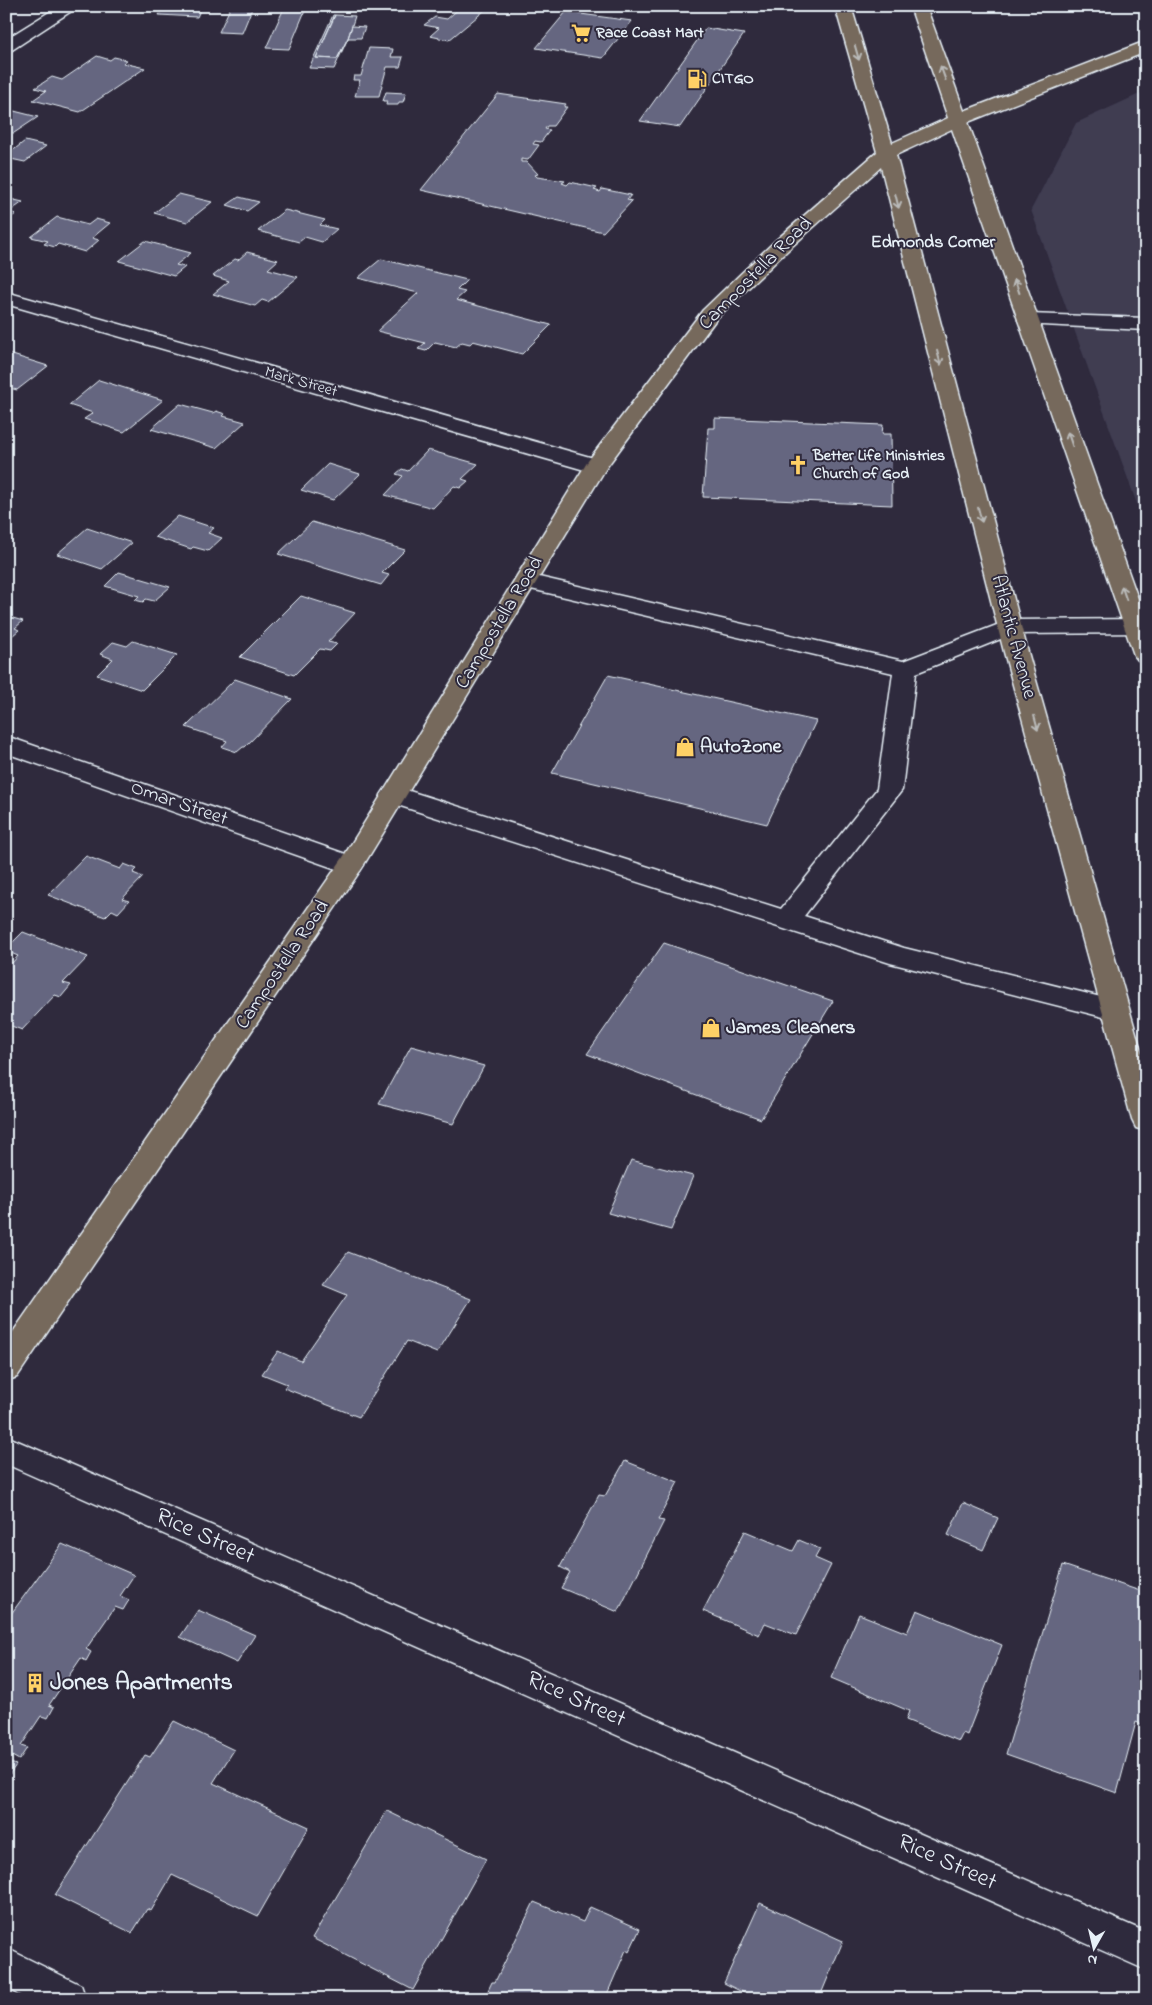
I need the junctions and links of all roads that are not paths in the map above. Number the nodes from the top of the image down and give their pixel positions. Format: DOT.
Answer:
graph roads {
  1 [pos="34,6"];
  2 [pos="843,6"];
  3 [pos="918,6"];
  4 [pos="66,9"];
  5 [pos="6,46"];
  6 [pos="1146,46"];
  7 [pos="960,119"];
  8 [pos="886,153"];
  9 [pos="6,298"];
  10 [pos="1028,320"];
  11 [pos="1146,324"];
  12 [pos="596,466"];
  13 [pos="526,581"];
  14 [pos="1141,626"];
  15 [pos="1010,627"];
  16 [pos="1146,655"];
  17 [pos="905,669"];
  18 [pos="6,744"];
  19 [pos="394,795"];
  20 [pos="351,865"];
  21 [pos="787,920"];
  22 [pos="1115,1010"];
  23 [pos="1146,1120"];
  24 [pos="6,1368"];
  25 [pos="6,1449"];
  26 [pos="1146,1951"];
  27 [pos="6,1967"];
  28 [pos="66,1999"];
  1 -- 4 [label="street"];
  2 -- 8 [label="main road, Atlantic Avenue, one-way"];
  7 -- 3 [label="main road, one-way"];
  4 -- 5 [label="street"];
  6 -- 7 [label="main road, Campostella Road"];
  7 -- 8 [label="main road, Campostella Road"];
  10 -- 7 [label="main road, one-way"];
  8 -- 12 [label="main road, Campostella Road"];
  8 -- 15 [label="main road, Atlantic Avenue, one-way"];
  9 -- 12 [label="street, Mark Street"];
  10 -- 11 [label="street"];
  14 -- 10 [label="main road, one-way"];
  12 -- 13 [label="main road, Campostella Road"];
  13 -- 17 [label="street"];
  13 -- 19 [label="main road, Campostella Road"];
  14 -- 15 [label="street"];
  14 -- 16 [label="main road"];
  15 -- 17 [label="street"];
  15 -- 22 [label="main road, Atlantic Avenue, one-way"];
  17 -- 21 [label="street"];
  18 -- 20 [label="street, Omar Street"];
  19 -- 20 [label="main road, Campostella Road"];
  19 -- 21 [label="street"];
  20 -- 24 [label="main road, Campostella Road"];
  21 -- 22 [label="street"];
  22 -- 23 [label="main road, Atlantic Avenue"];
  25 -- 26 [label="street, Rice Street"];
  27 -- 28 [label="street"];
}
